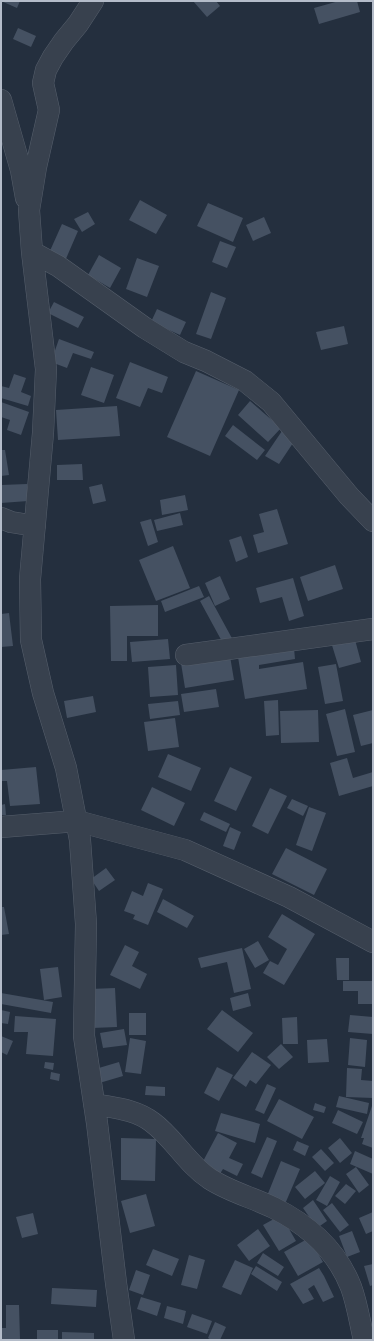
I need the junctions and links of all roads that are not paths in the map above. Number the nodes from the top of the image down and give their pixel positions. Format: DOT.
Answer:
graph roads {
  1 [pos="94,1"];
  2 [pos="2,110"];
  3 [pos="29,210"];
  4 [pos="32,252"];
  5 [pos="1,518"];
  6 [pos="373,521"];
  7 [pos="35,526"];
  8 [pos="373,629"];
  9 [pos="186,655"];
  10 [pos="77,821"];
  11 [pos="1,827"];
  12 [pos="373,942"];
  13 [pos="94,1104"];
  14 [pos="124,1340"];
  15 [pos="364,1340"];
  1 -- 3 [label="street"];
  2 -- 3 [label="street"];
  3 -- 4 [label="street"];
  4 -- 6 [label="street"];
  4 -- 7 [label="street"];
  5 -- 7 [label="street"];
  7 -- 10 [label="street"];
  8 -- 9 [label="street"];
  10 -- 11 [label="street"];
  10 -- 12 [label="street"];
  10 -- 13 [label="street"];
  13 -- 14 [label="street"];
  13 -- 15 [label="street"];
}
